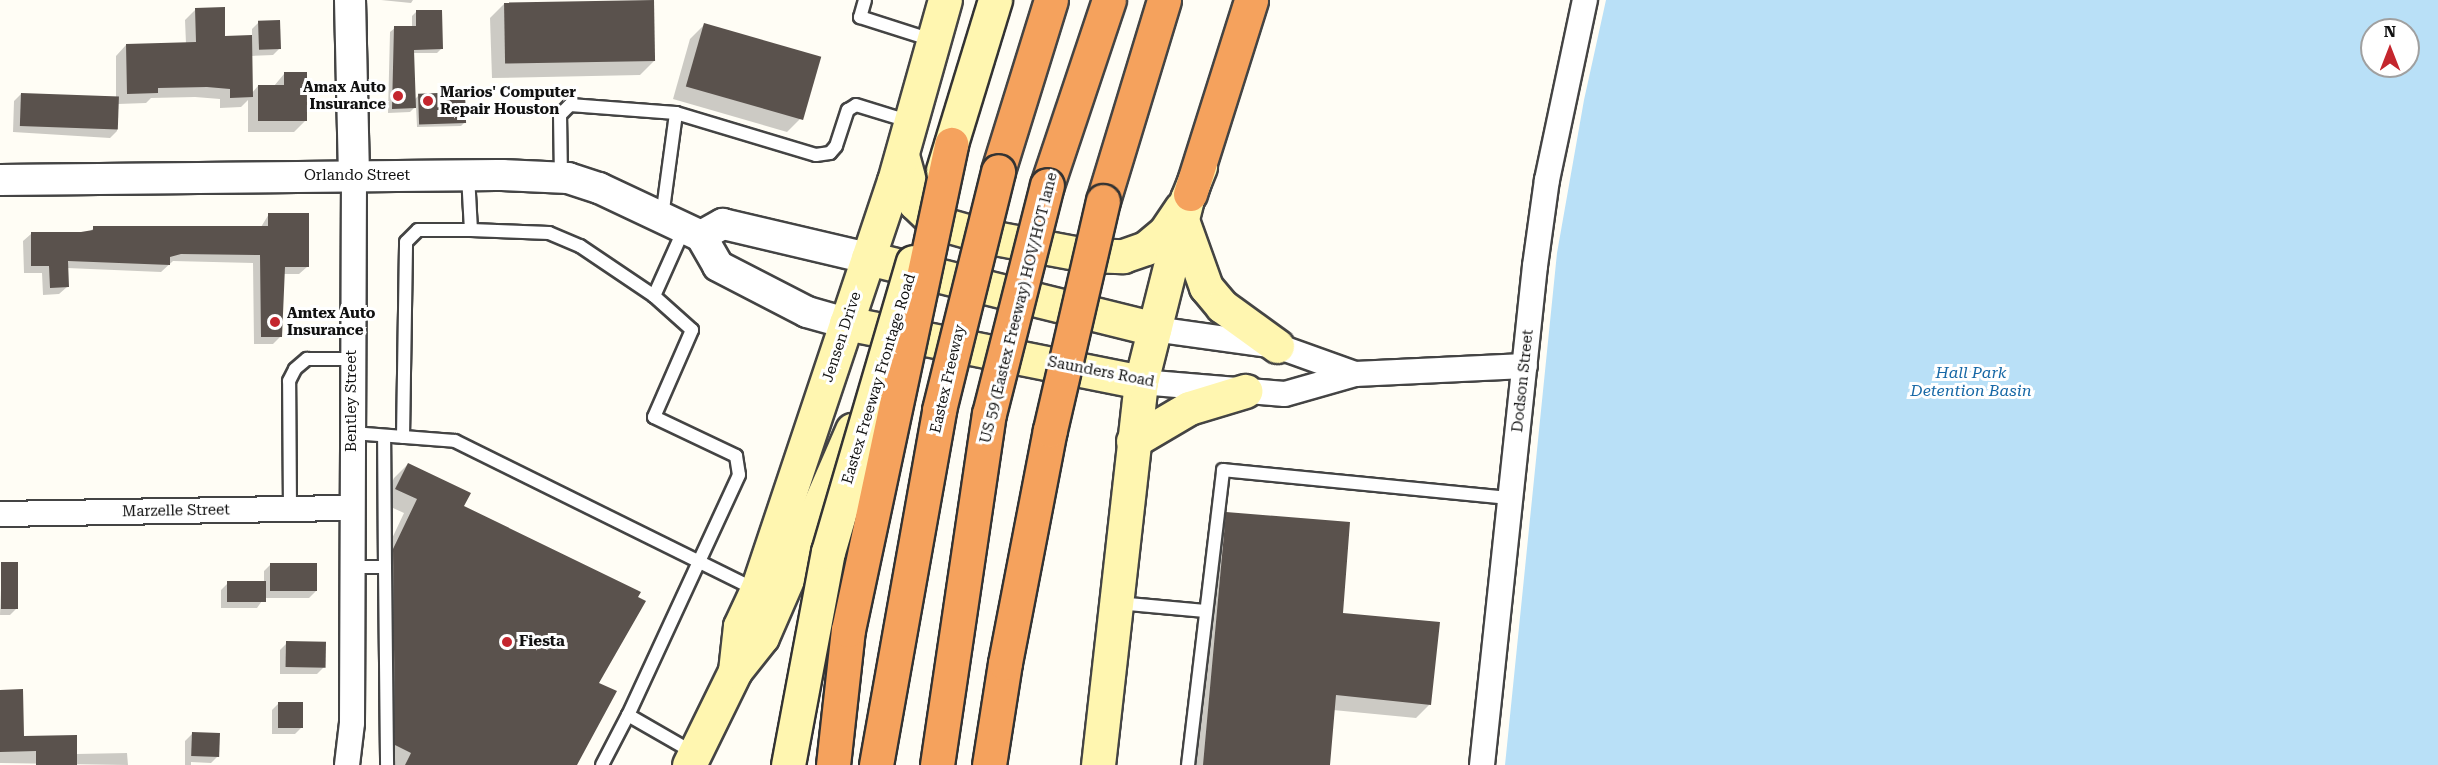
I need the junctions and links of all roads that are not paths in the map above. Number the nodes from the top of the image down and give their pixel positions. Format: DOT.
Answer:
graph roads {
  1 [pos="350,0"];
  2 [pos="865,0"];
  3 [pos="945,0"];
  4 [pos="995,0"];
  5 [pos="1051,0"];
  6 [pos="1109,0"];
  7 [pos="1164,0"];
  8 [pos="1251,0"];
  9 [pos="1264,0"];
  10 [pos="1585,0"];
  11 [pos="933,40"];
  12 [pos="676,113"];
  13 [pos="911,122"];
  14 [pos="951,144"];
  15 [pos="902,153"];
  16 [pos="354,175"];
  17 [pos="468,175"];
  18 [pos="561,178"];
  19 [pos="0,180"];
  20 [pos="1187,204"];
  21 [pos="683,227"];
  22 [pos="471,230"];
  23 [pos="868,258"];
  24 [pos="654,296"];
  25 [pos="846,323"];
  26 [pos="1154,329"];
  27 [pos="899,331"];
  28 [pos="1277,346"];
  29 [pos="351,359"];
  30 [pos="1525,366"];
  31 [pos="1355,374"];
  32 [pos="1141,382"];
  33 [pos="1245,391"];
  34 [pos="352,433"];
  35 [pos="384,436"];
  36 [pos="404,437"];
  37 [pos="1133,441"];
  38 [pos="1511,498"];
  39 [pos="352,508"];
  40 [pos="290,509"];
  41 [pos="0,514"];
  42 [pos="701,562"];
  43 [pos="352,567"];
  44 [pos="385,567"];
  45 [pos="757,590"];
  46 [pos="1118,603"];
  47 [pos="1205,611"];
  48 [pos="735,671"];
  49 [pos="628,715"];
  50 [pos="692,760"];
  51 [pos="347,765"];
  52 [pos="387,765"];
  53 [pos="602,765"];
  54 [pos="788,765"];
  55 [pos="833,765"];
  56 [pos="876,765"];
  57 [pos="937,765"];
  58 [pos="989,765"];
  59 [pos="1098,765"];
  60 [pos="1188,765"];
  61 [pos="1482,765"];
  1 -- 16 [label="street, Bentley Street"];
  2 -- 11 [label="lane"];
  3 -- 11 [label="main road, Jensen Drive"];
  4 -- 14 [label="main road, Eastex Freeway Frontage Road, bridge"];
  5 -- 56 [label="highway, Eastex Freeway, bridge"];
  6 -- 57 [label="highway, US 59 (Eastex Freeway) HOV/HOT lane, bridge"];
  7 -- 58 [label="highway, bridge"];
  8 -- 20 [label="highway"];
  9 -- 20 [label="main road"];
  10 -- 30 [label="street, Dodson Street"];
  11 -- 13 [label="main road, Jensen Drive"];
  12 -- 13 [label="lane"];
  12 -- 18 [label="lane"];
  12 -- 21 [label="lane"];
  13 -- 15 [label="main road, Jensen Drive"];
  14 -- 54 [label="main road, Eastex Freeway Frontage Road, bridge"];
  14 -- 55 [label="highway, bridge"];
  15 -- 20 [label="main road"];
  15 -- 23 [label="main road, Jensen Drive"];
  16 -- 17 [label="street, Orlando Street"];
  16 -- 19 [label="street, Orlando Street"];
  16 -- 29 [label="street, Bentley Street"];
  17 -- 18 [label="street, Orlando Street"];
  17 -- 22 [label="lane"];
  18 -- 21 [label="street, Orlando Street"];
  20 -- 26 [label="main road"];
  20 -- 28 [label="main road"];
  21 -- 23 [label="street"];
  21 -- 24 [label="lane"];
  21 -- 25 [label="street"];
  22 -- 24 [label="lane"];
  22 -- 36 [label="lane"];
  23 -- 25 [label="main road, Jensen Drive"];
  23 -- 26 [label="main road, Saunders Road"];
  24 -- 42 [label="lane"];
  25 -- 27 [label="main road, Saunders Road"];
  25 -- 45 [label="main road, Jensen Drive"];
  26 -- 28 [label="street, Saunders Road"];
  26 -- 32 [label="main road"];
  27 -- 32 [label="main road, Saunders Road"];
  27 -- 48 [label="main road, Jensen Drive"];
  28 -- 31 [label="street, Saunders Road"];
  29 -- 34 [label="street, Bentley Street"];
  29 -- 40 [label="lane"];
  30 -- 31 [label="street, Saunders Road"];
  30 -- 38 [label="street, Dodson Street"];
  31 -- 33 [label="street, Saunders Road"];
  32 -- 33 [label="street, Saunders Road"];
  32 -- 37 [label="main road"];
  33 -- 37 [label="main road"];
  34 -- 35 [label="lane"];
  34 -- 39 [label="street, Bentley Street"];
  35 -- 36 [label="lane"];
  35 -- 44 [label="lane"];
  36 -- 42 [label="lane"];
  37 -- 46 [label="main road"];
  38 -- 47 [label="lane"];
  38 -- 61 [label="street, Dodson Street"];
  39 -- 40 [label="street, Marzelle Street"];
  39 -- 43 [label="street, Bentley Street"];
  40 -- 41 [label="street, Marzelle Street"];
  42 -- 45 [label="lane"];
  42 -- 49 [label="lane"];
  43 -- 44 [label="lane"];
  43 -- 51 [label="street, Bentley Street"];
  44 -- 52 [label="lane"];
  45 -- 48 [label="main road, Jensen Drive"];
  46 -- 47 [label="lane"];
  46 -- 59 [label="main road"];
  47 -- 60 [label="lane"];
  48 -- 50 [label="main road, Jensen Drive"];
  49 -- 50 [label="lane"];
  49 -- 53 [label="lane"];
}
